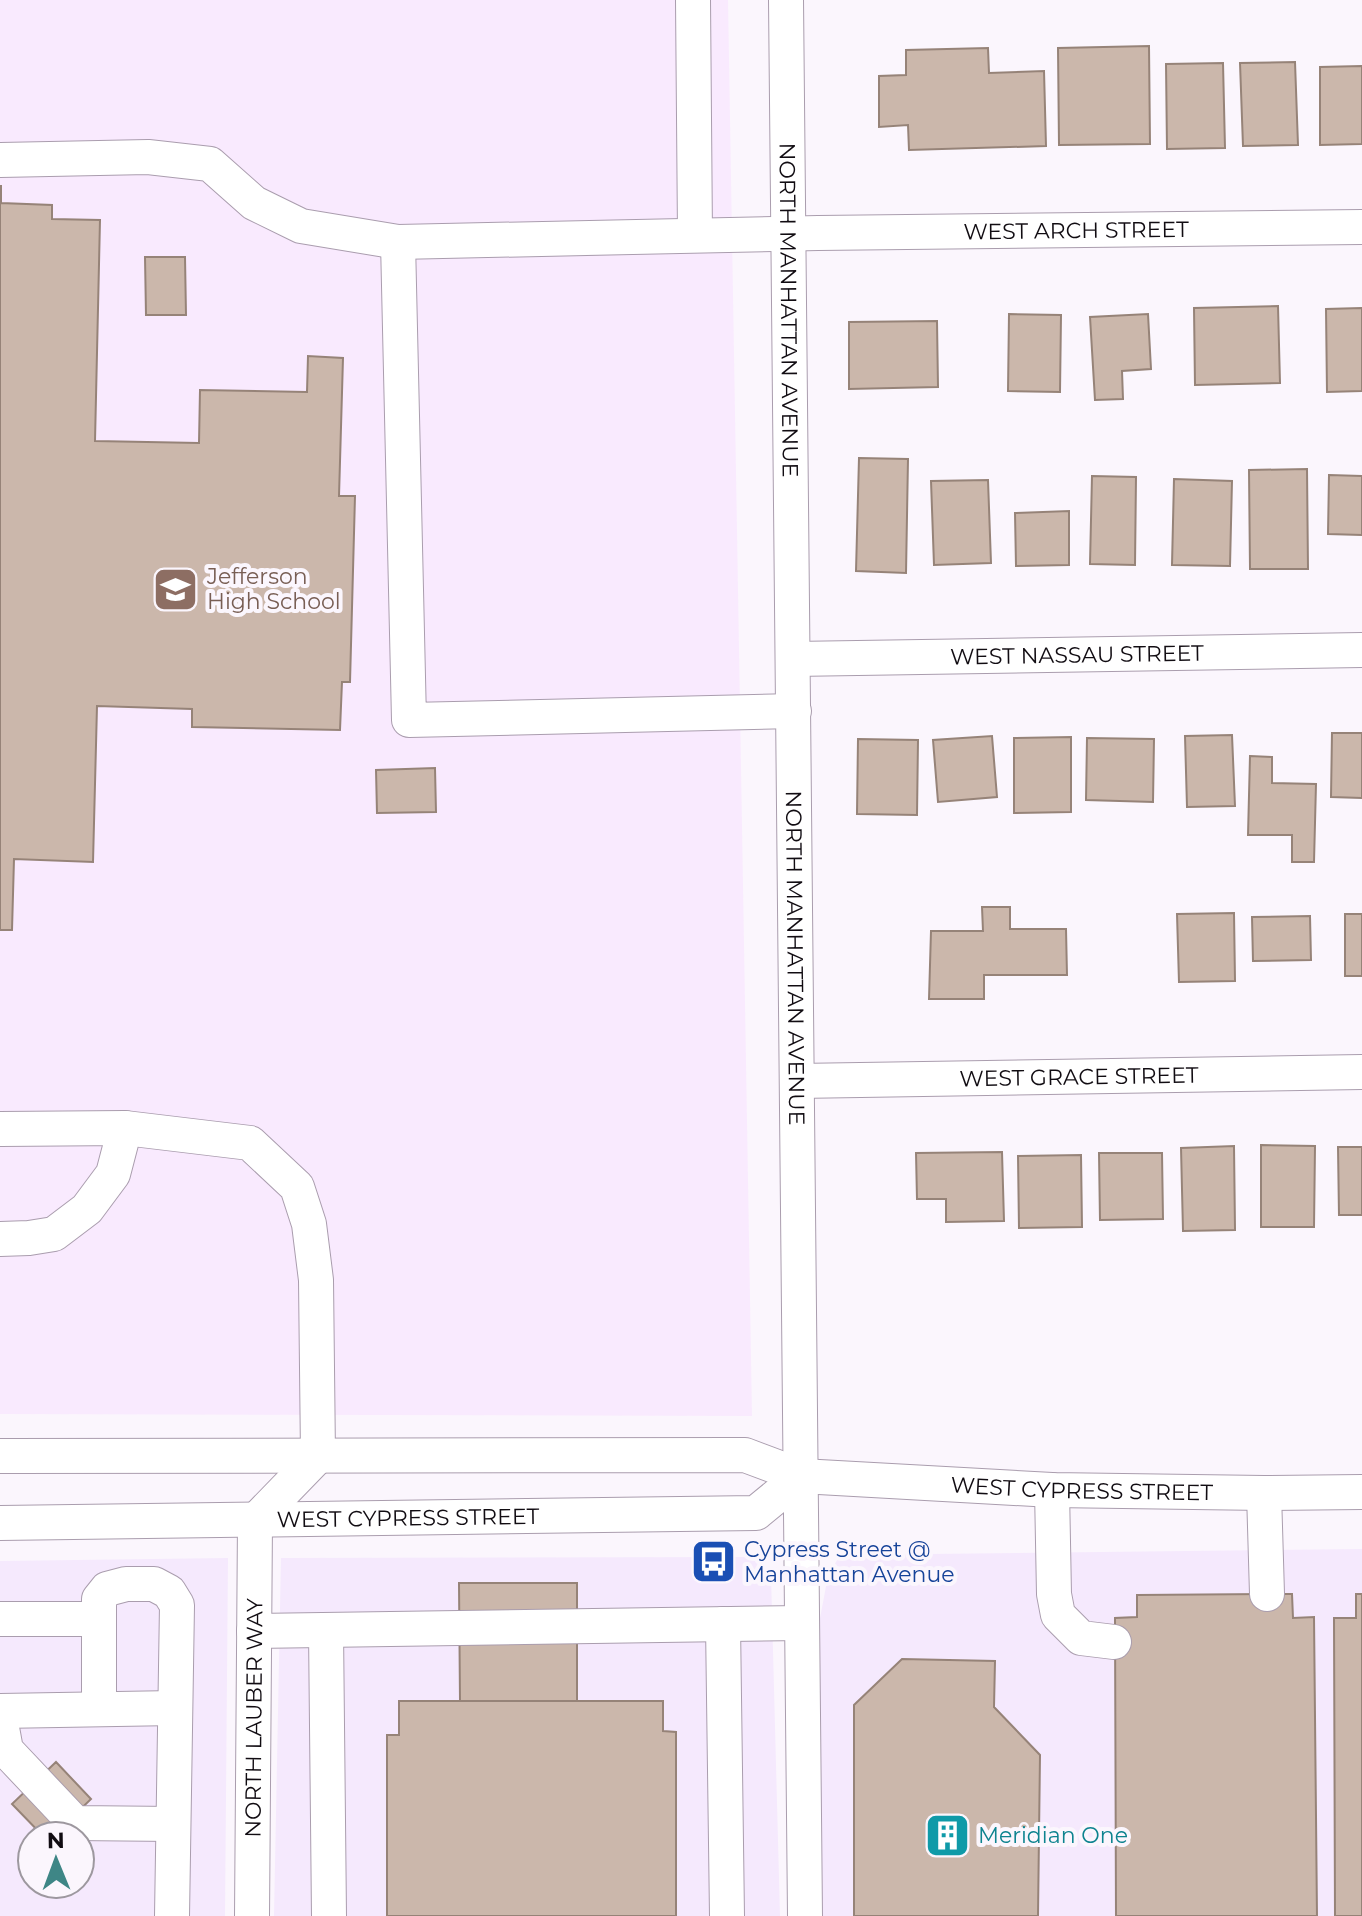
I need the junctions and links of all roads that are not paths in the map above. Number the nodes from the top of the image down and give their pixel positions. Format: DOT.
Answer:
graph roads {
  1 [pos="693,0"];
  2 [pos="786,0"];
  3 [pos="0,160"];
  4 [pos="1362,227"];
  5 [pos="789,233"];
  6 [pos="695,235"];
  7 [pos="398,242"];
  8 [pos="1362,650"];
  9 [pos="793,659"];
  10 [pos="794,711"];
  11 [pos="1362,1072"];
  12 [pos="797,1081"];
  13 [pos="125,1128"];
  14 [pos="0,1129"];
  15 [pos="0,1239"];
  16 [pos="0,1456"];
  17 [pos="318,1456"];
  18 [pos="801,1476"];
  19 [pos="1052,1490"];
  20 [pos="1362,1492"];
  21 [pos="1264,1493"];
  22 [pos="255,1521"];
  23 [pos="0,1523"];
  24 [pos="1267,1594"];
  25 [pos="0,1619"];
  26 [pos="98,1619"];
  27 [pos="802,1623"];
  28 [pos="723,1624"];
  29 [pos="326,1630"];
  30 [pos="254,1631"];
  31 [pos="1114,1642"];
  32 [pos="175,1708"];
  33 [pos="99,1709"];
  34 [pos="0,1711"];
  35 [pos="0,1717"];
  36 [pos="173,1824"];
  37 [pos="172,1916"];
  38 [pos="252,1916"];
  39 [pos="329,1916"];
  40 [pos="727,1916"];
  41 [pos="805,1916"];
  1 -- 6 [label="street"];
  2 -- 5 [label="street, NORTH MANHATTAN AVENUE"];
  3 -- 7 [label="street, WEST ARCH STREET"];
  4 -- 5 [label="street, WEST ARCH STREET"];
  5 -- 6 [label="street, WEST ARCH STREET"];
  5 -- 9 [label="street, NORTH MANHATTAN AVENUE"];
  6 -- 7 [label="street, WEST ARCH STREET"];
  7 -- 10 [label="street"];
  8 -- 9 [label="street, WEST NASSAU STREET"];
  9 -- 10 [label="street, NORTH MANHATTAN AVENUE"];
  10 -- 12 [label="street, NORTH MANHATTAN AVENUE"];
  11 -- 12 [label="street, WEST GRACE STREET"];
  12 -- 18 [label="street, NORTH MANHATTAN AVENUE"];
  13 -- 14 [label="street"];
  13 -- 15 [label="street"];
  13 -- 17 [label="street"];
  16 -- 17 [label="street, WEST CYPRESS STREET"];
  17 -- 18 [label="street, WEST CYPRESS STREET"];
  17 -- 22 [label="street"];
  18 -- 19 [label="street, WEST CYPRESS STREET"];
  18 -- 22 [label="street, WEST CYPRESS STREET"];
  18 -- 27 [label="street, NORTH MANHATTAN AVENUE"];
  19 -- 21 [label="street, WEST CYPRESS STREET"];
  19 -- 31 [label="street"];
  20 -- 21 [label="street, WEST CYPRESS STREET"];
  21 -- 24 [label="street"];
  22 -- 23 [label="street, WEST CYPRESS STREET"];
  22 -- 30 [label="street, NORTH LAUBER WAY"];
  25 -- 26 [label="street"];
  26 -- 32 [label="street"];
  26 -- 33 [label="street"];
  27 -- 28 [label="street"];
  27 -- 41 [label="street, NORTH MANHATTAN AVENUE"];
  28 -- 29 [label="street"];
  28 -- 40 [label="street"];
  29 -- 30 [label="street"];
  29 -- 39 [label="street"];
  30 -- 38 [label="street, NORTH LAUBER WAY"];
  32 -- 33 [label="street"];
  32 -- 36 [label="street"];
  33 -- 34 [label="street"];
  35 -- 36 [label="street"];
  36 -- 37 [label="street"];
}
